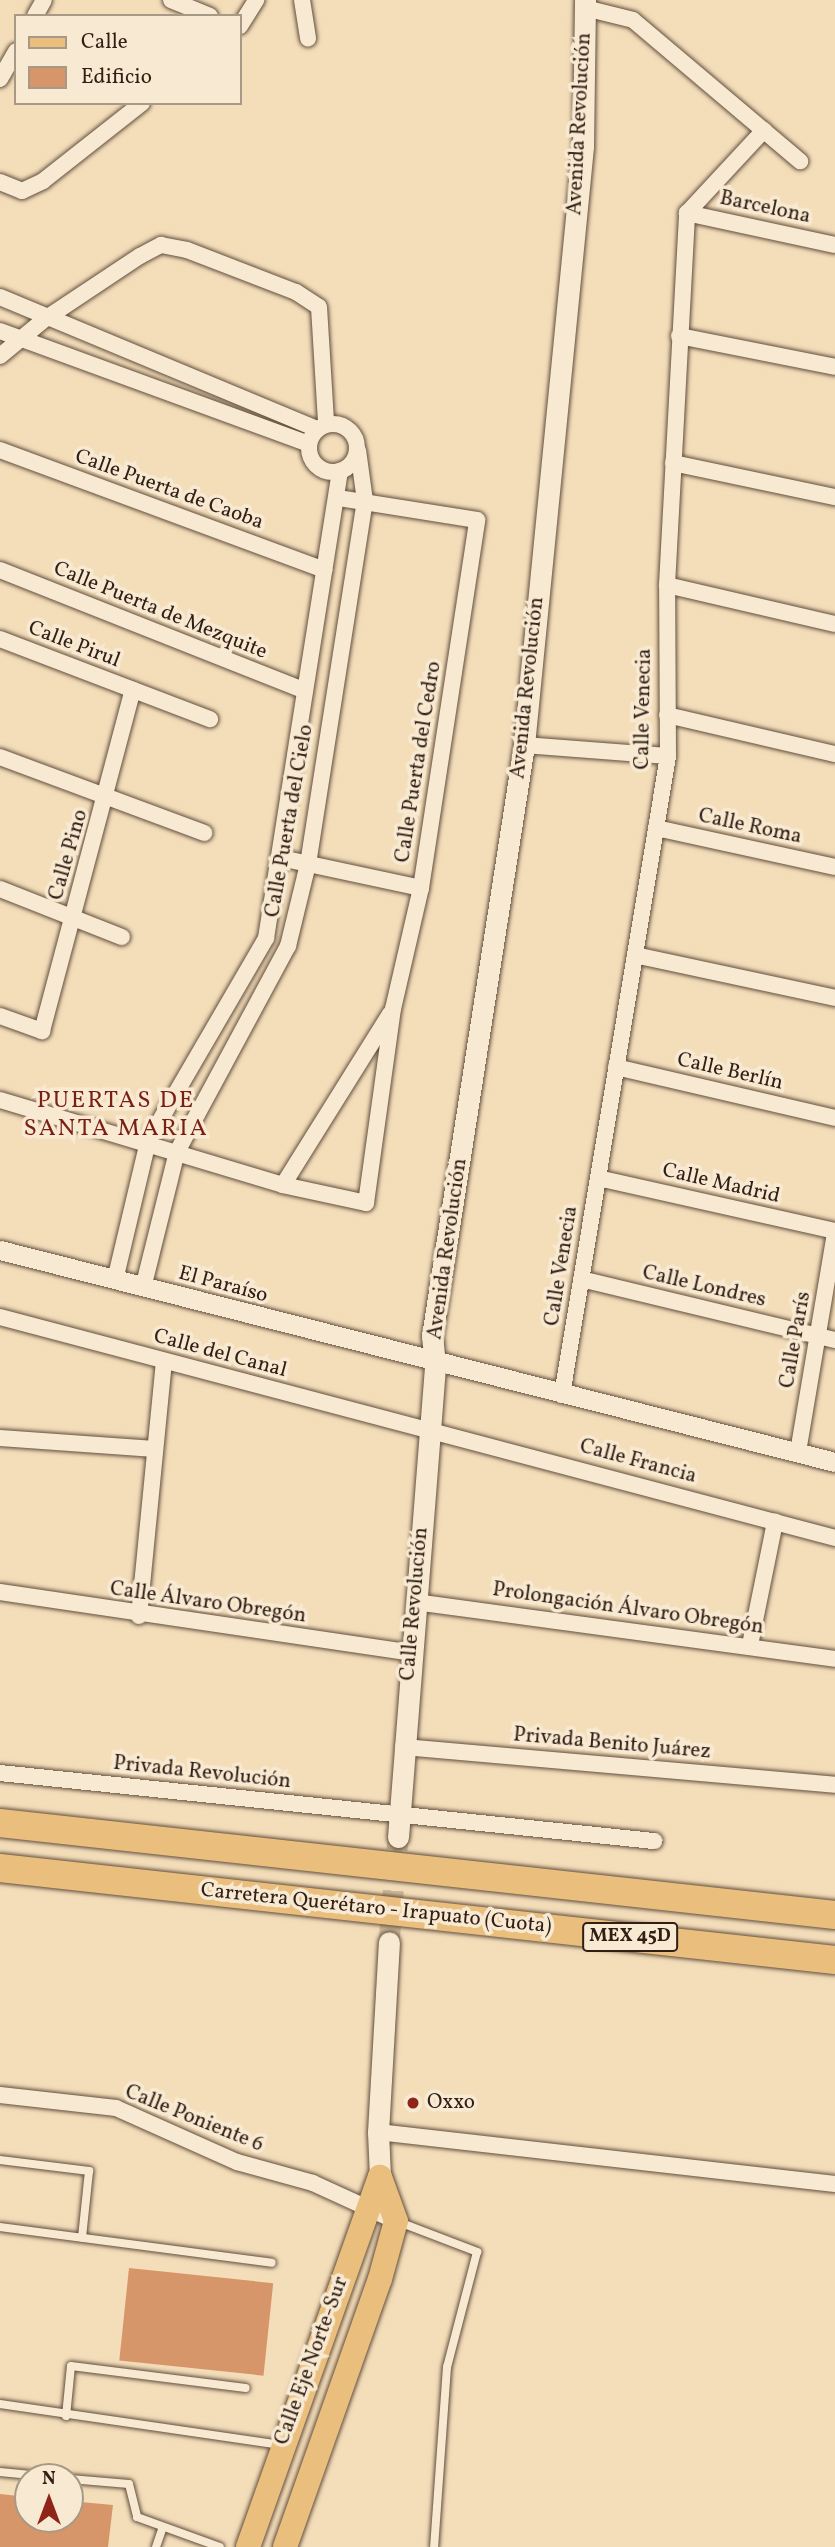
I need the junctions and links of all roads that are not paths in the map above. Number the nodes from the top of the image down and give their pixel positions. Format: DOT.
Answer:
graph roads {
  1 [pos="171,0"];
  2 [pos="256,0"];
  3 [pos="302,0"];
  4 [pos="585,4"];
  5 [pos="205,14"];
  6 [pos="242,23"];
  7 [pos="308,40"];
  8 [pos="14,54"];
  9 [pos="0,79"];
  10 [pos="139,105"];
  11 [pos="764,130"];
  12 [pos="800,161"];
  13 [pos="0,182"];
  14 [pos="687,213"];
  15 [pos="835,245"];
  16 [pos="0,297"];
  17 [pos="46,319"];
  18 [pos="0,331"];
  19 [pos="679,336"];
  20 [pos="21,340"];
  21 [pos="0,356"];
  22 [pos="835,367"];
  23 [pos="321,426"];
  24 [pos="309,444"];
  25 [pos="0,450"];
  26 [pos="358,450"];
  27 [pos="673,463"];
  28 [pos="340,471"];
  29 [pos="835,497"];
  30 [pos="338,498"];
  31 [pos="365,501"];
  32 [pos="0,570"];
  33 [pos="324,570"];
  34 [pos="667,585"];
  35 [pos="835,624"];
  36 [pos="0,639"];
  37 [pos="133,690"];
  38 [pos="305,691"];
  39 [pos="667,715"];
  40 [pos="210,719"];
  41 [pos="524,745"];
  42 [pos="835,754"];
  43 [pos="668,756"];
  44 [pos="0,757"];
  45 [pos="107,799"];
  46 [pos="656,828"];
  47 [pos="204,833"];
  48 [pos="281,858"];
  49 [pos="308,864"];
  50 [pos="835,867"];
  51 [pos="421,888"];
  52 [pos="0,889"];
  53 [pos="73,918"];
  54 [pos="122,937"];
  55 [pos="635,955"];
  56 [pos="835,998"];
  57 [pos="393,1009"];
  58 [pos="0,1016"];
  59 [pos="616,1067"];
  60 [pos="0,1100"];
  61 [pos="835,1118"];
  62 [pos="148,1141"];
  63 [pos="177,1152"];
  64 [pos="598,1178"];
  65 [pos="284,1185"];
  66 [pos="835,1232"];
  67 [pos="0,1250"];
  68 [pos="581,1279"];
  69 [pos="115,1280"];
  70 [pos="143,1288"];
  71 [pos="0,1317"];
  72 [pos="818,1336"];
  73 [pos="835,1340"];
  74 [pos="164,1361"];
  75 [pos="435,1367"];
  76 [pos="562,1395"];
  77 [pos="430,1425"];
  78 [pos="0,1438"];
  79 [pos="155,1449"];
  80 [pos="798,1452"];
  81 [pos="835,1462"];
  82 [pos="775,1522"];
  83 [pos="835,1538"];
  84 [pos="0,1592"];
  85 [pos="415,1602"];
  86 [pos="139,1616"];
  87 [pos="750,1645"];
  88 [pos="411,1653"];
  89 [pos="835,1659"];
  90 [pos="403,1746"];
  91 [pos="0,1773"];
  92 [pos="835,1785"];
  93 [pos="399,1815"];
  94 [pos="0,1823"];
  95 [pos="398,1837"];
  96 [pos="654,1841"];
  97 [pos="0,1868"];
  98 [pos="835,1915"];
  99 [pos="389,1942"];
  100 [pos="835,1960"];
  101 [pos="0,2095"];
  102 [pos="378,2132"];
  103 [pos="0,2160"];
  104 [pos="380,2177"];
  105 [pos="835,2184"];
  106 [pos="365,2210"];
  107 [pos="396,2221"];
  108 [pos="0,2227"];
  109 [pos="82,2238"];
  110 [pos="272,2263"];
  111 [pos="246,2388"];
  112 [pos="0,2404"];
  113 [pos="66,2416"];
  114 [pos="281,2445"];
  115 [pos="84,2480"];
  116 [pos="163,2527"];
  117 [pos="156,2547"];
  118 [pos="220,2547"];
  119 [pos="248,2547"];
  120 [pos="285,2547"];
  121 [pos="434,2547"];
  1 -- 5 [label="street"];
  2 -- 6 [label="street"];
  3 -- 7 [label="street"];
  4 -- 11 [label="street"];
  4 -- 41 [label="main road, Avenida Revolución"];
  8 -- 9 [label="street"];
  10 -- 13 [label="street"];
  11 -- 12 [label="street"];
  11 -- 14 [label="street"];
  14 -- 15 [label="street, Barcelona"];
  14 -- 19 [label="street, Calle Venecia"];
  16 -- 17 [label="street"];
  17 -- 20 [label="street"];
  17 -- 23 [label="street"];
  17 -- 23 [label="street"];
  18 -- 20 [label="street"];
  19 -- 22 [label="street"];
  19 -- 27 [label="street, Calle Venecia"];
  20 -- 21 [label="street"];
  20 -- 24 [label="street"];
  23 -- 24 [label="street"];
  23 -- 26 [label="street"];
  24 -- 28 [label="street"];
  25 -- 33 [label="street, Calle Puerta de Caoba"];
  26 -- 28 [label="street"];
  26 -- 31 [label="street, Calle Puerta del Cielo"];
  27 -- 29 [label="street"];
  27 -- 34 [label="street, Calle Venecia"];
  28 -- 30 [label="street, Calle Puerta del Cielo"];
  30 -- 31 [label="street"];
  30 -- 33 [label="street, Calle Puerta del Cielo"];
  31 -- 49 [label="street, Calle Puerta del Cielo"];
  31 -- 51 [label="street, Calle Puerta del Cedro"];
  32 -- 38 [label="street, Calle Puerta de Mezquite"];
  33 -- 38 [label="street, Calle Puerta del Cielo"];
  34 -- 35 [label="street"];
  34 -- 39 [label="street, Calle Venecia"];
  36 -- 37 [label="street, Calle Pirul"];
  37 -- 40 [label="street, Calle Pirul"];
  37 -- 45 [label="street, Calle Pino"];
  38 -- 48 [label="street, Calle Puerta del Cielo"];
  39 -- 42 [label="street"];
  39 -- 43 [label="street, Calle Venecia"];
  41 -- 43 [label="street"];
  41 -- 75 [label="main road, Avenida Revolución"];
  43 -- 46 [label="street, Calle Venecia"];
  44 -- 45 [label="street"];
  45 -- 47 [label="street"];
  45 -- 53 [label="street, Calle Pino"];
  46 -- 50 [label="street, Calle Roma"];
  46 -- 55 [label="street, Calle Venecia"];
  48 -- 49 [label="street"];
  48 -- 62 [label="street, Calle Puerta del Cielo"];
  49 -- 51 [label="street"];
  49 -- 63 [label="street, Calle Puerta del Cielo"];
  51 -- 57 [label="street, Calle Puerta del Cedro"];
  52 -- 53 [label="street"];
  53 -- 54 [label="street"];
  53 -- 58 [label="street, Calle Pino"];
  55 -- 56 [label="street"];
  55 -- 59 [label="street, Calle Venecia"];
  57 -- 65 [label="street, Calle Puerta del Cedro"];
  57 -- 65 [label="street, Calle Puerta del Cedro"];
  59 -- 61 [label="street, Calle Berlín"];
  59 -- 64 [label="street, Calle Venecia"];
  60 -- 62 [label="street"];
  62 -- 63 [label="street"];
  62 -- 69 [label="street, Calle Puerta del Cielo"];
  63 -- 65 [label="street"];
  63 -- 70 [label="street, Calle Puerta del Cielo"];
  64 -- 66 [label="street, Calle Madrid"];
  64 -- 68 [label="street, Calle Venecia"];
  66 -- 72 [label="street, Calle París"];
  67 -- 69 [label="street, El Paraíso"];
  68 -- 72 [label="street, Calle Londres"];
  68 -- 76 [label="street, Calle Venecia"];
  69 -- 70 [label="street, El Paraíso"];
  70 -- 75 [label="street, El Paraíso"];
  71 -- 74 [label="street, Calle del Canal"];
  72 -- 73 [label="street, Calle Londres"];
  72 -- 80 [label="street, Calle París"];
  74 -- 77 [label="street, Calle del Canal"];
  74 -- 79 [label="street"];
  75 -- 76 [label="street"];
  75 -- 77 [label="main road, Calle Revolución"];
  76 -- 80 [label="street"];
  77 -- 82 [label="street, Calle Francia"];
  77 -- 85 [label="main road, Calle Revolución"];
  78 -- 79 [label="street"];
  79 -- 86 [label="street"];
  80 -- 81 [label="street"];
  82 -- 83 [label="street, Calle Francia"];
  82 -- 87 [label="street"];
  84 -- 86 [label="street, Calle Álvaro Obregón"];
  85 -- 87 [label="street, Prolongación Álvaro Obregón"];
  85 -- 88 [label="main road, Calle Revolución"];
  86 -- 88 [label="street, Calle Álvaro Obregón"];
  87 -- 89 [label="street, Prolongación Álvaro Obregón"];
  88 -- 90 [label="main road, Calle Revolución"];
  90 -- 92 [label="street, Privada Benito Juárez"];
  90 -- 93 [label="main road, Calle Revolución"];
  91 -- 93 [label="street, Privada Revolución"];
  93 -- 95 [label="main road, Calle Revolución"];
  93 -- 96 [label="street, Privada Revolución"];
  94 -- 98 [label="highway, Carretera Querétaro - Irapuato (Cuota) / MEX 45D"];
  97 -- 100 [label="highway, Carretera Querétaro - Irapuato (Cuota) / MEX 45D"];
  99 -- 102 [label="main road, Calle Eje Norte-Sur"];
  101 -- 106 [label="street, Calle Poniente 6"];
  102 -- 104 [label="main road, Calle Eje Norte-Sur"];
  102 -- 105 [label="street"];
  103 -- 109 [label="lane"];
  104 -- 106 [label="main road, Calle Eje Norte-Sur"];
  104 -- 107 [label="main road, Calle Eje Norte-Sur"];
  106 -- 107 [label="street, Calle Poniente 6"];
  106 -- 114 [label="main road, Calle Eje Norte-Sur"];
  107 -- 120 [label="main road, Calle Eje Norte-Sur"];
  107 -- 121 [label="lane"];
  108 -- 109 [label="lane"];
  109 -- 110 [label="lane"];
  111 -- 113 [label="lane"];
  112 -- 113 [label="lane"];
  113 -- 114 [label="lane"];
  114 -- 119 [label="main road, Calle Eje Norte-Sur"];
  115 -- 116 [label="lane"];
  116 -- 117 [label="lane"];
  116 -- 118 [label="lane"];
}
